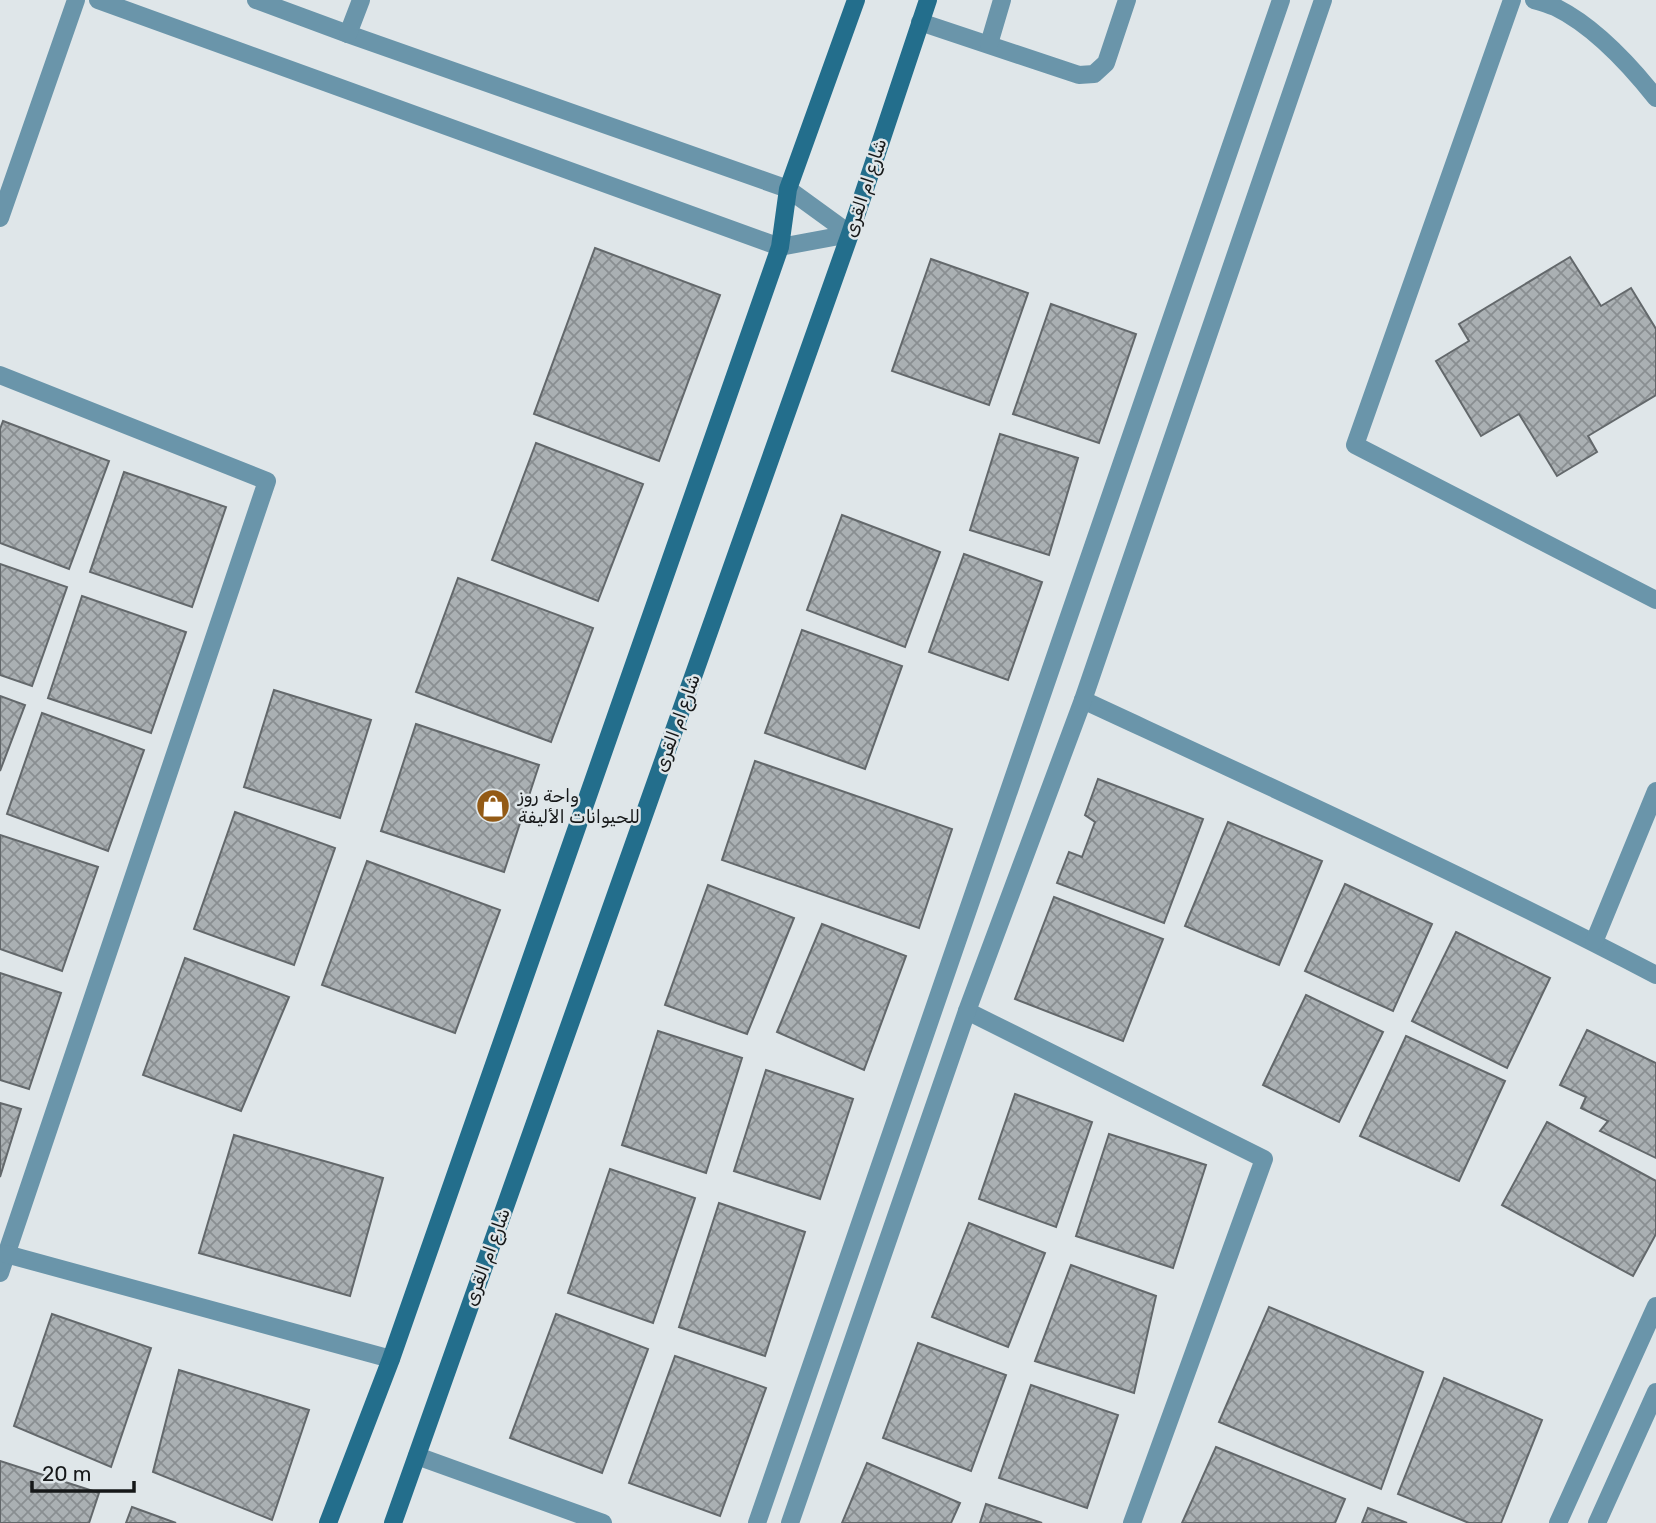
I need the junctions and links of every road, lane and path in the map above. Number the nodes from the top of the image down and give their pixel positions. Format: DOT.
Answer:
graph roads {
  1 [pos="76,0"];
  2 [pos="98,0"];
  3 [pos="256,0"];
  4 [pos="361,0"];
  5 [pos="856,0"];
  6 [pos="928,0"];
  7 [pos="1002,0"];
  8 [pos="1127,0"];
  9 [pos="1281,0"];
  10 [pos="1323,0"];
  11 [pos="1512,0"];
  12 [pos="1534,0"];
  13 [pos="920,22"];
  14 [pos="348,34"];
  15 [pos="989,44"];
  16 [pos="1656,98"];
  17 [pos="788,189"];
  18 [pos="0,218"];
  19 [pos="850,234"];
  20 [pos="780,247"];
  21 [pos="0,375"];
  22 [pos="1656,600"];
  23 [pos="1083,700"];
  24 [pos="1656,791"];
  25 [pos="1594,942"];
  26 [pos="1656,975"];
  27 [pos="967,1011"];
  28 [pos="6,1254"];
  29 [pos="0,1273"];
  30 [pos="1656,1306"];
  31 [pos="391,1359"];
  32 [pos="1656,1392"];
  33 [pos="417,1456"];
  34 [pos="328,1523"];
  35 [pos="393,1523"];
  36 [pos="603,1523"];
  37 [pos="757,1523"];
  38 [pos="790,1523"];
  39 [pos="1132,1523"];
  40 [pos="1558,1523"];
  41 [pos="1597,1523"];
  1 -- 18 [label="street"];
  2 -- 20 [label="street"];
  3 -- 14 [label="street"];
  4 -- 14 [label="street"];
  5 -- 17 [label="main road"];
  6 -- 13 [label="main road, شارع ام القرى"];
  7 -- 15 [label="street"];
  8 -- 15 [label="street"];
  9 -- 37 [label="street"];
  10 -- 23 [label="street"];
  11 -- 22 [label="street"];
  12 -- 16 [label="street"];
  13 -- 15 [label="street"];
  13 -- 19 [label="main road, شارع ام القرى"];
  14 -- 17 [label="street"];
  17 -- 19 [label="street"];
  17 -- 20 [label="main road"];
  19 -- 20 [label="street"];
  19 -- 33 [label="main road, شارع ام القرى"];
  20 -- 31 [label="main road"];
  21 -- 28 [label="street"];
  23 -- 25 [label="street"];
  23 -- 27 [label="street"];
  24 -- 25 [label="street"];
  25 -- 26 [label="street"];
  27 -- 38 [label="street"];
  27 -- 39 [label="street"];
  28 -- 29 [label="street"];
  28 -- 31 [label="street"];
  30 -- 40 [label="street"];
  31 -- 34 [label="main road"];
  32 -- 41 [label="street"];
  33 -- 35 [label="main road, شارع ام القرى"];
  33 -- 36 [label="street"];
}
